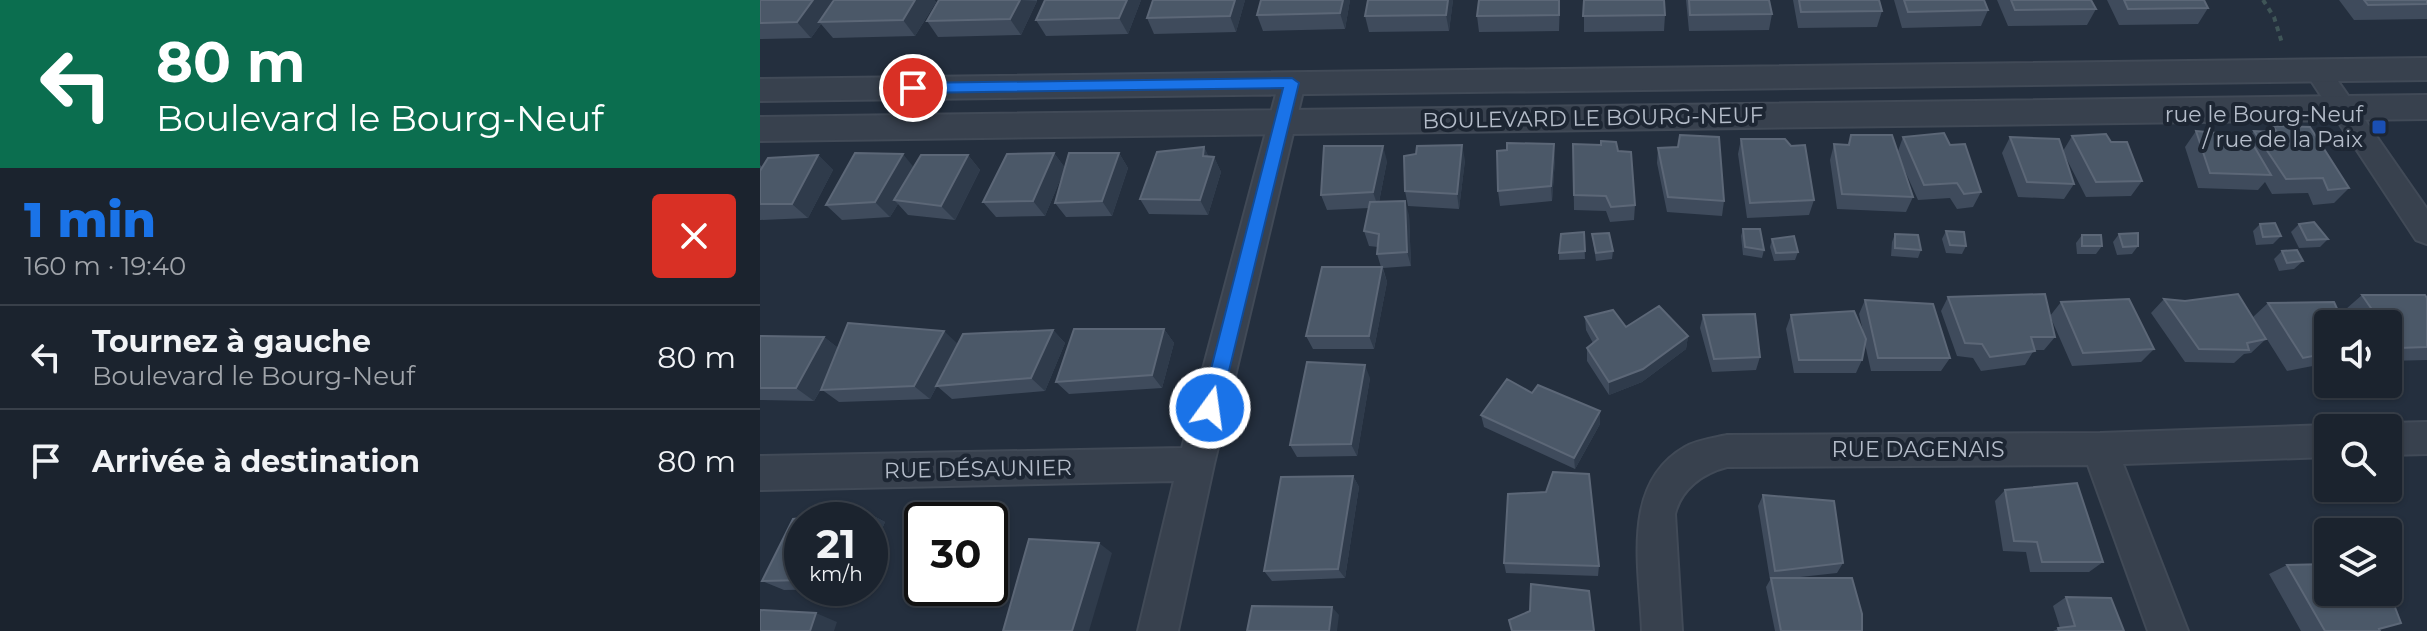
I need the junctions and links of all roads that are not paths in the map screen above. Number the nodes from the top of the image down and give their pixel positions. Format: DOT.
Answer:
graph roads {
  1 [pos="2427,69"];
  2 [pos="2317,70"];
  3 [pos="1292,83"];
  4 [pos="760,90"];
  5 [pos="2427,107"];
  6 [pos="2342,108"];
  7 [pos="1283,122"];
  8 [pos="760,129"];
  9 [pos="2427,232"];
  10 [pos="2427,438"];
  11 [pos="2402,439"];
  12 [pos="2314,441"];
  13 [pos="2100,449"];
  14 [pos="1196,464"];
  15 [pos="760,473"];
  16 [pos="1158,631"];
  17 [pos="1662,631"];
  18 [pos="2168,631"];
  1 -- 2 [label="street, BOULEVARD LE BOURG-NEUF"];
  2 -- 3 [label="street, BOULEVARD LE BOURG-NEUF"];
  2 -- 6 [label="street"];
  3 -- 4 [label="street, BOULEVARD LE BOURG-NEUF"];
  3 -- 7 [label="street"];
  5 -- 6 [label="street, BOULEVARD LE BOURG-NEUF"];
  6 -- 7 [label="street, BOULEVARD LE BOURG-NEUF"];
  6 -- 9 [label="street"];
  7 -- 8 [label="street, BOULEVARD LE BOURG-NEUF"];
  7 -- 14 [label="street"];
  10 -- 11 [label="street"];
  12 -- 13 [label="street, RUE DAGENAIS"];
  13 -- 17 [label="street, RUE DAGENAIS"];
  13 -- 18 [label="street"];
  14 -- 15 [label="street, RUE DÉSAUNIER"];
  14 -- 16 [label="street"];
}
